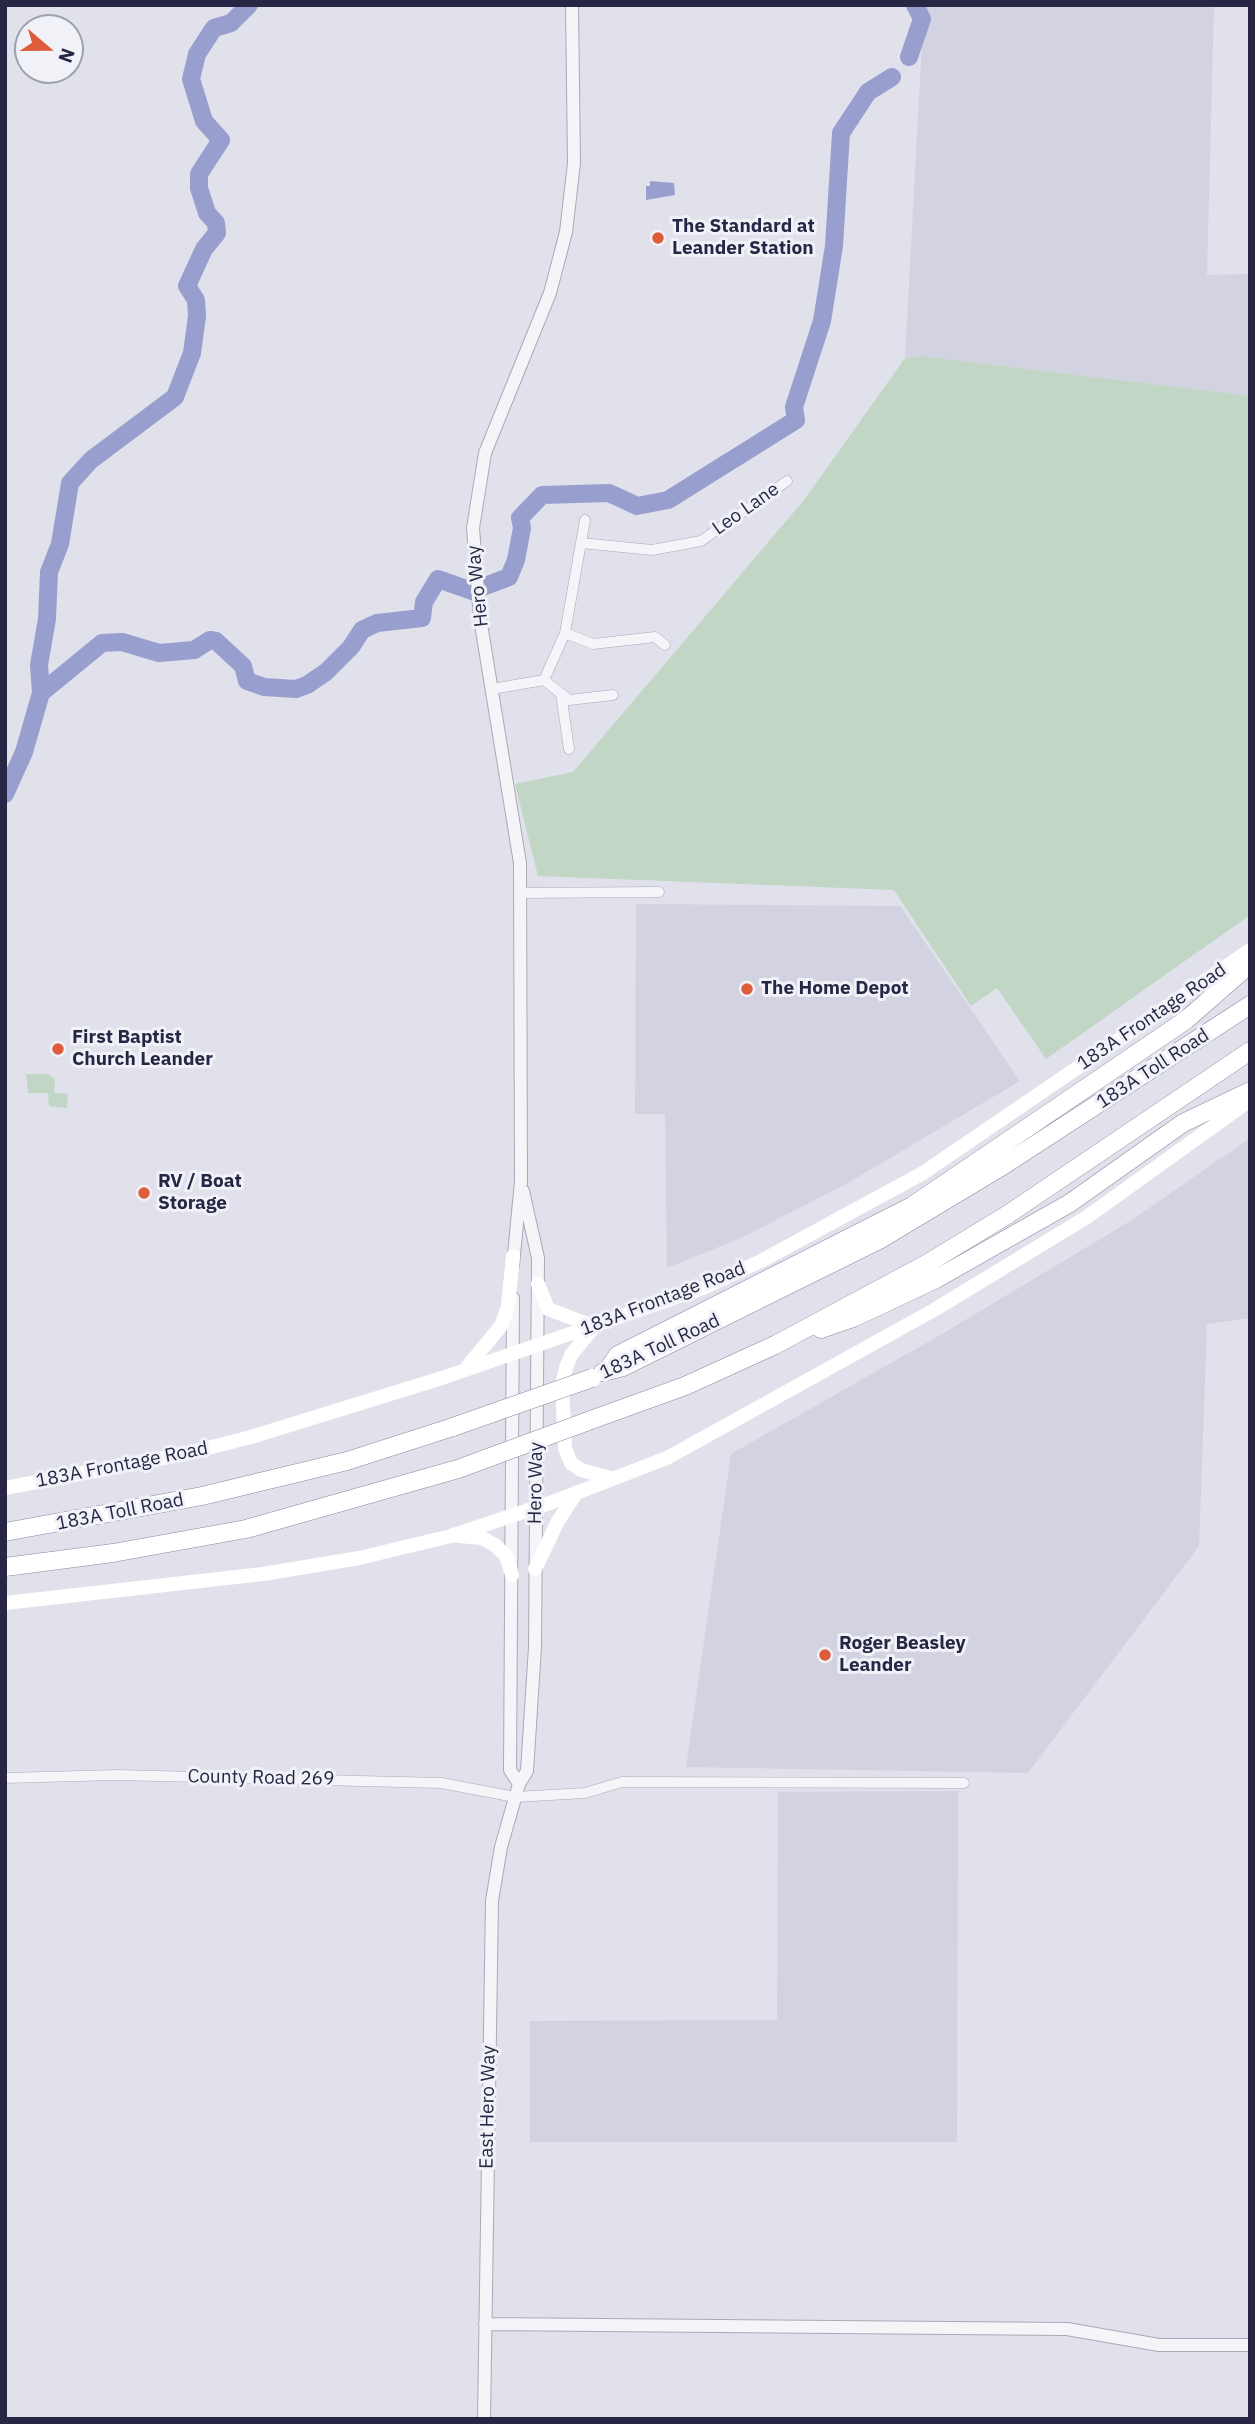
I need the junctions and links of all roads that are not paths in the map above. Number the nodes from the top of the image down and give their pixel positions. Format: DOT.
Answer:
graph roads {
  1 [pos="572,5"];
  2 [pos="786,481"];
  3 [pos="585,520"];
  4 [pos="581,543"];
  5 [pos="565,633"];
  6 [pos="665,645"];
  7 [pos="544,680"];
  8 [pos="492,689"];
  9 [pos="561,694"];
  10 [pos="613,695"];
  11 [pos="569,749"];
  12 [pos="659,892"];
  13 [pos="520,893"];
  14 [pos="1250,950"];
  15 [pos="1250,964"];
  16 [pos="1250,1005"];
  17 [pos="1250,1051"];
  18 [pos="1250,1091"];
  19 [pos="1250,1100"];
  20 [pos="521,1181"];
  21 [pos="513,1256"];
  22 [pos="538,1284"];
  23 [pos="594,1327"];
  24 [pos="775,1345"];
  25 [pos="537,1346"];
  26 [pos="513,1354"];
  27 [pos="463,1371"];
  28 [pos="600,1373"];
  29 [pos="613,1478"];
  30 [pos="5,1488"];
  31 [pos="577,1492"];
  32 [pos="535,1507"];
  33 [pos="512,1514"];
  34 [pos="5,1532"];
  35 [pos="451,1536"];
  36 [pos="5,1567"];
  37 [pos="535,1569"];
  38 [pos="512,1575"];
  39 [pos="5,1603"];
  40 [pos="5,1778"];
  41 [pos="964,1783"];
  42 [pos="517,1791"];
  43 [pos="485,2324"];
  44 [pos="1250,2345"];
  45 [pos="484,2419"];
  1 -- 8 [label="street, Hero Way"];
  2 -- 4 [label="street, Leo Lane"];
  3 -- 4 [label="street"];
  4 -- 5 [label="street"];
  5 -- 6 [label="street"];
  5 -- 7 [label="street"];
  7 -- 8 [label="street"];
  7 -- 9 [label="street"];
  8 -- 13 [label="street, Hero Way"];
  9 -- 10 [label="street"];
  9 -- 11 [label="street"];
  12 -- 13 [label="street"];
  13 -- 20 [label="street, Hero Way"];
  14 -- 23 [label="main road, 183A Frontage Road"];
  15 -- 28 [label="highway"];
  16 -- 28 [label="highway, 183A Toll Road"];
  17 -- 24 [label="highway, 183A Toll Road"];
  18 -- 24 [label="highway"];
  19 -- 29 [label="main road"];
  20 -- 21 [label="street, Hero Way"];
  20 -- 22 [label="street, Hero Way"];
  21 -- 26 [label="street, Hero Way"];
  21 -- 27 [label="main road"];
  22 -- 23 [label="main road"];
  22 -- 25 [label="street, Hero Way"];
  23 -- 25 [label="main road, 183A Frontage Road"];
  23 -- 29 [label="main road"];
  24 -- 36 [label="highway, 183A Toll Road, bridge"];
  25 -- 26 [label="main road, 183A Frontage Road"];
  25 -- 32 [label="street, Hero Way"];
  26 -- 27 [label="main road, 183A Frontage Road"];
  26 -- 33 [label="street, Hero Way"];
  27 -- 30 [label="main road, 183A Frontage Road"];
  28 -- 34 [label="highway, 183A Toll Road, bridge"];
  29 -- 31 [label="main road"];
  31 -- 32 [label="main road"];
  31 -- 37 [label="main road"];
  32 -- 33 [label="main road"];
  32 -- 37 [label="street, Hero Way"];
  33 -- 35 [label="main road"];
  33 -- 38 [label="street, Hero Way"];
  35 -- 38 [label="main road"];
  35 -- 39 [label="main road"];
  37 -- 42 [label="street, Hero Way"];
  38 -- 42 [label="street, Hero Way"];
  40 -- 42 [label="street, County Road 269"];
  41 -- 42 [label="street, County Road 269"];
  42 -- 43 [label="street, East Hero Way"];
  43 -- 44 [label="street"];
  43 -- 45 [label="street, East Hero Way"];
}
